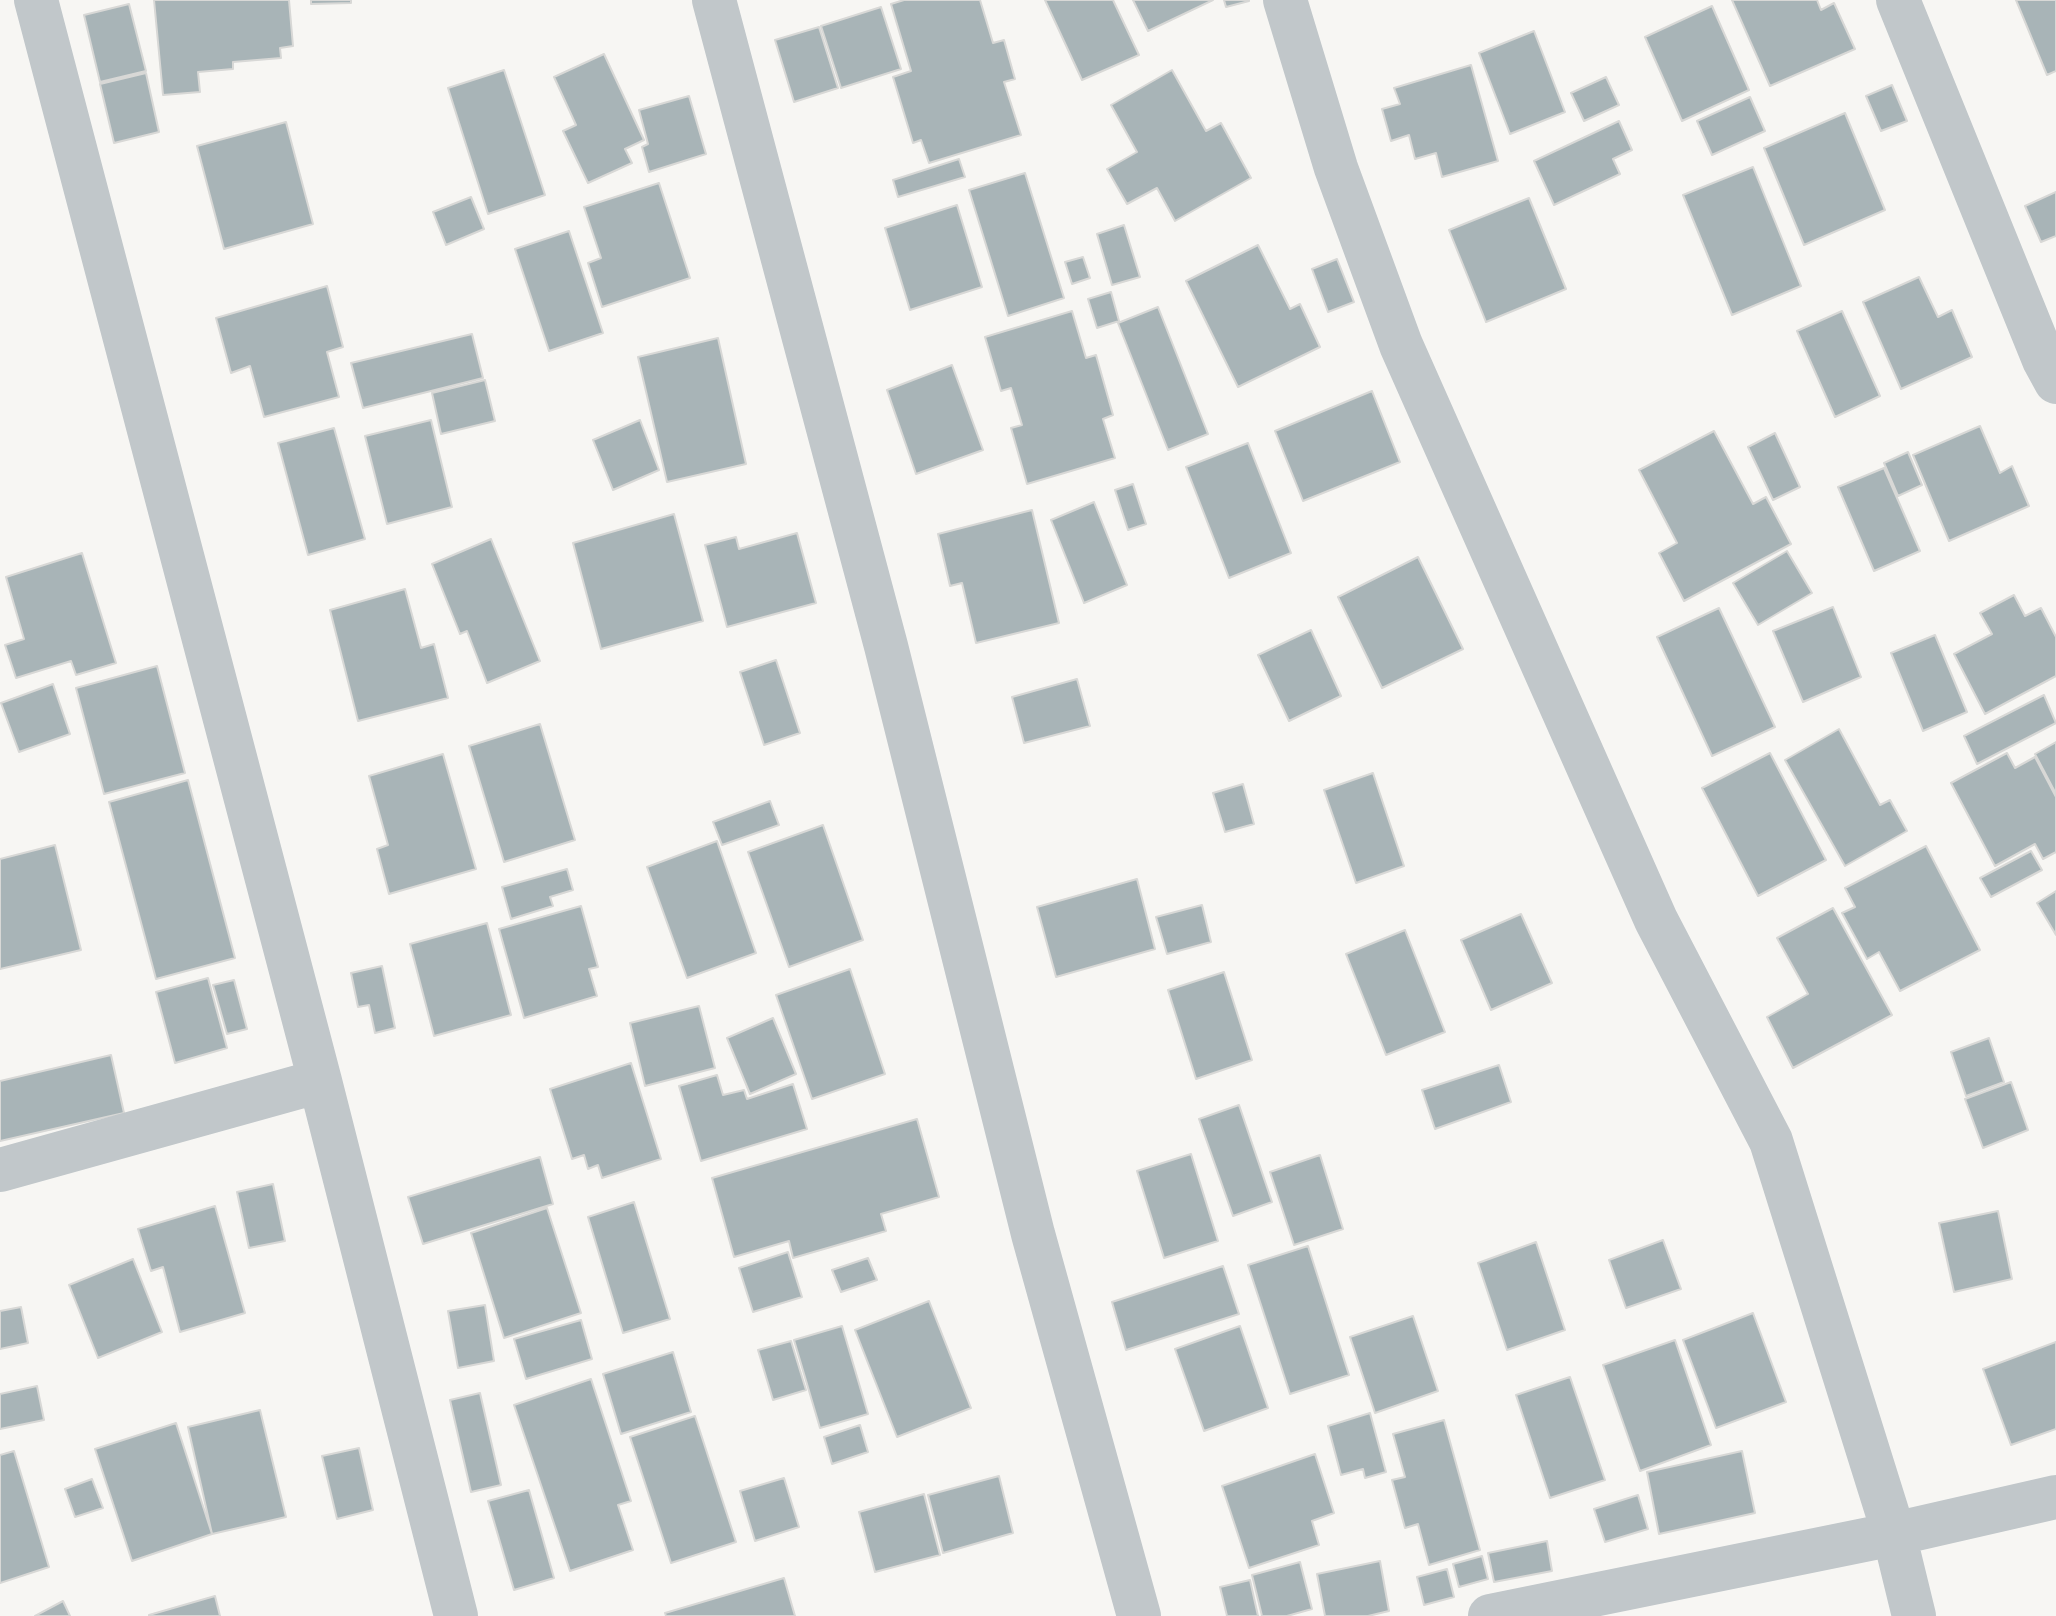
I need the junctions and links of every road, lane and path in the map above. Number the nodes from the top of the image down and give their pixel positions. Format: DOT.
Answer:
graph roads {
  1 [pos="36,0"];
  2 [pos="714,0"];
  3 [pos="1285,0"];
  4 [pos="1898,0"];
  5 [pos="2056,382"];
  6 [pos="320,1081"];
  7 [pos="0,1170"];
  8 [pos="2056,1497"];
  9 [pos="1894,1534"];
  10 [pos="456,1616"];
  11 [pos="1139,1616"];
  12 [pos="1490,1616"];
  13 [pos="1914,1616"];
  1 -- 6 [label="street"];
  2 -- 11 [label="street"];
  3 -- 9 [label="street"];
  4 -- 5 [label="street"];
  6 -- 7 [label="street"];
  6 -- 10 [label="street"];
  8 -- 9 [label="street"];
  9 -- 12 [label="street"];
  9 -- 13 [label="street"];
}
